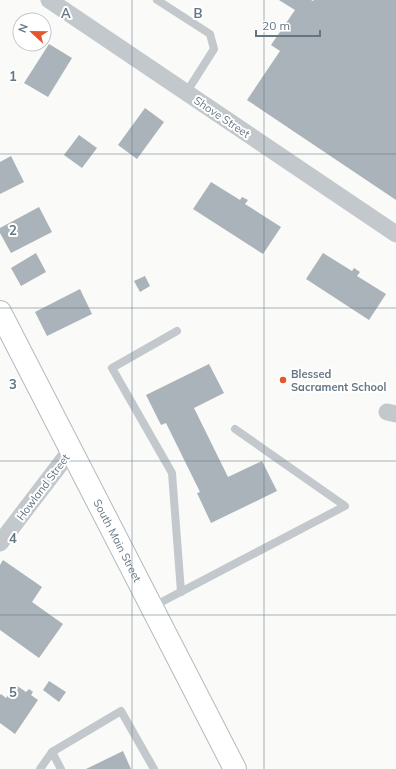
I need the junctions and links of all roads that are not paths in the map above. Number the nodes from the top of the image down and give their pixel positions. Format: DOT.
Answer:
graph roads {
  1 [pos="48,0"];
  2 [pos="157,0"];
  3 [pos="186,93"];
  4 [pos="396,234"];
  5 [pos="0,312"];
  6 [pos="177,331"];
  7 [pos="235,429"];
  8 [pos="71,450"];
  9 [pos="0,543"];
  10 [pos="180,592"];
  11 [pos="152,607"];
  12 [pos="52,752"];
  13 [pos="40,769"];
  14 [pos="61,769"];
  15 [pos="154,769"];
  16 [pos="234,769"];
  1 -- 3 [label="street, Shove Street"];
  2 -- 3 [label="lane"];
  3 -- 4 [label="street, Shove Street"];
  5 -- 8 [label="main road, South Main Street"];
  6 -- 10 [label="lane"];
  7 -- 10 [label="lane"];
  8 -- 9 [label="street, Howland Street"];
  8 -- 11 [label="main road, South Main Street"];
  10 -- 11 [label="lane"];
  11 -- 16 [label="main road, South Main Street"];
  12 -- 13 [label="lane"];
  12 -- 14 [label="lane"];
  12 -- 15 [label="lane"];
}
